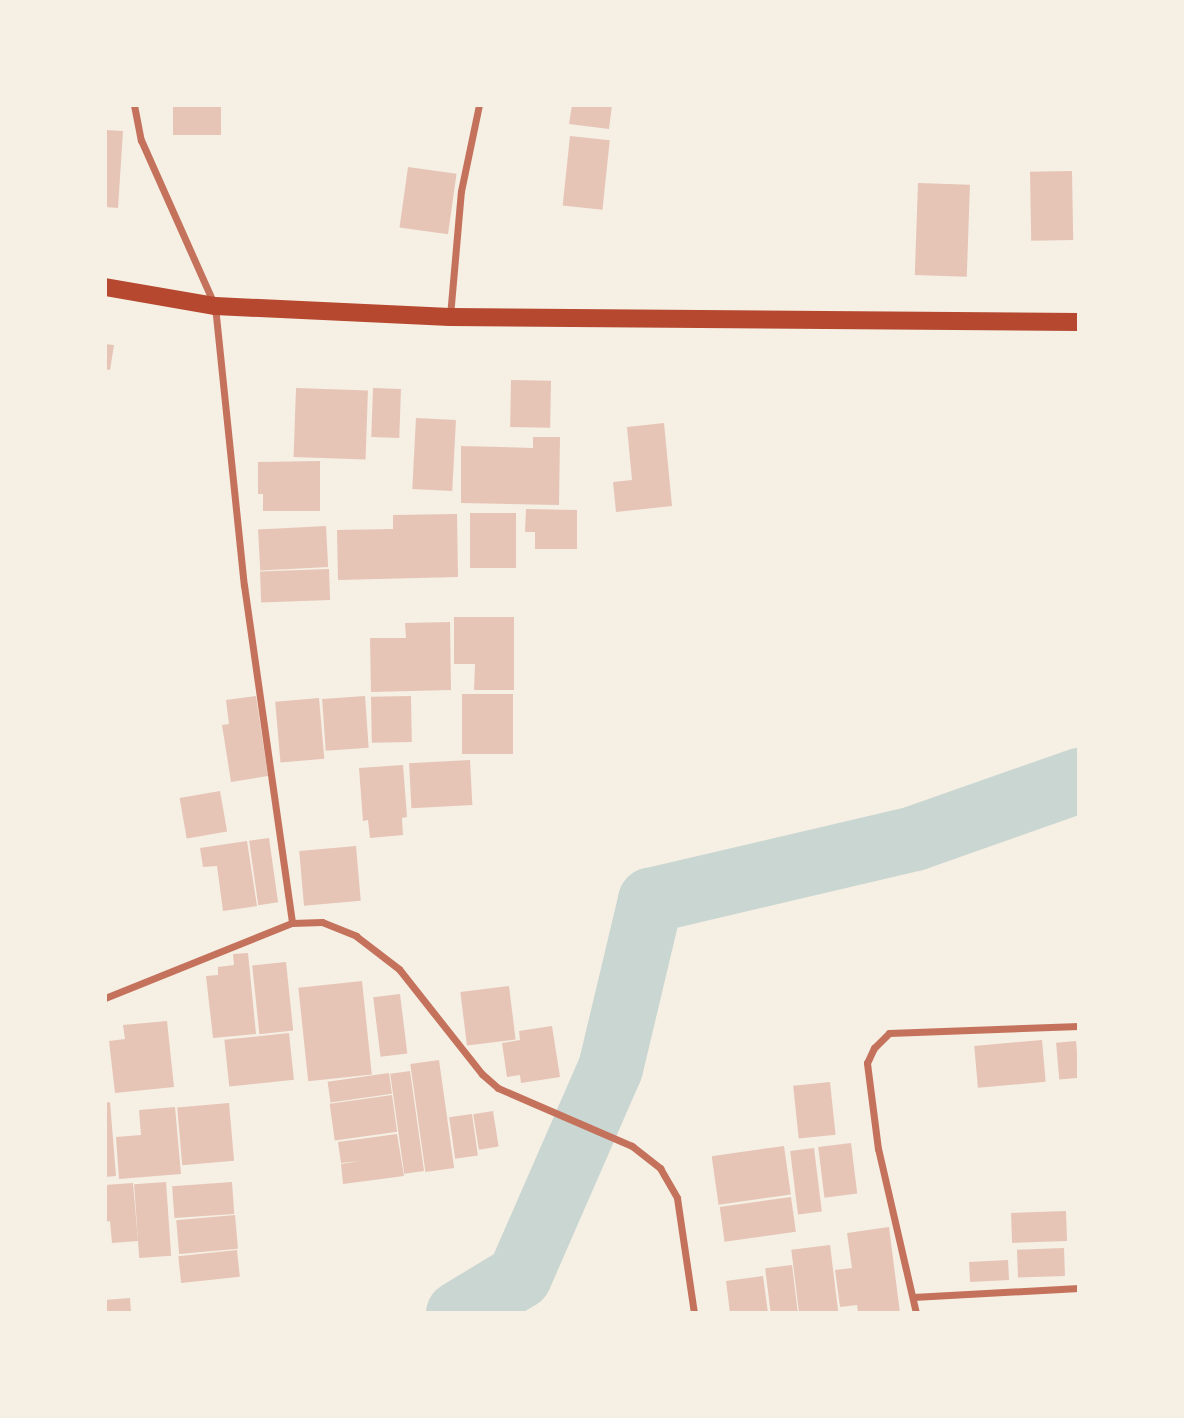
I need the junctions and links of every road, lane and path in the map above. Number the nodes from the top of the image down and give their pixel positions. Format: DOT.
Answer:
graph roads {
  1 [pos="134,105"];
  2 [pos="479,105"];
  3 [pos="105,287"];
  4 [pos="215,306"];
  5 [pos="450,317"];
  6 [pos="1079,322"];
  7 [pos="292,923"];
  8 [pos="105,998"];
  9 [pos="1079,1026"];
  10 [pos="1079,1288"];
  11 [pos="913,1297"];
  12 [pos="694,1313"];
  13 [pos="916,1313"];
  1 -- 4 [label="street"];
  2 -- 5 [label="street"];
  3 -- 4 [label="main road"];
  4 -- 5 [label="main road"];
  4 -- 7 [label="street"];
  5 -- 6 [label="main road"];
  7 -- 8 [label="street"];
  7 -- 12 [label="street"];
  9 -- 11 [label="street"];
  10 -- 11 [label="street"];
  11 -- 13 [label="street"];
}
